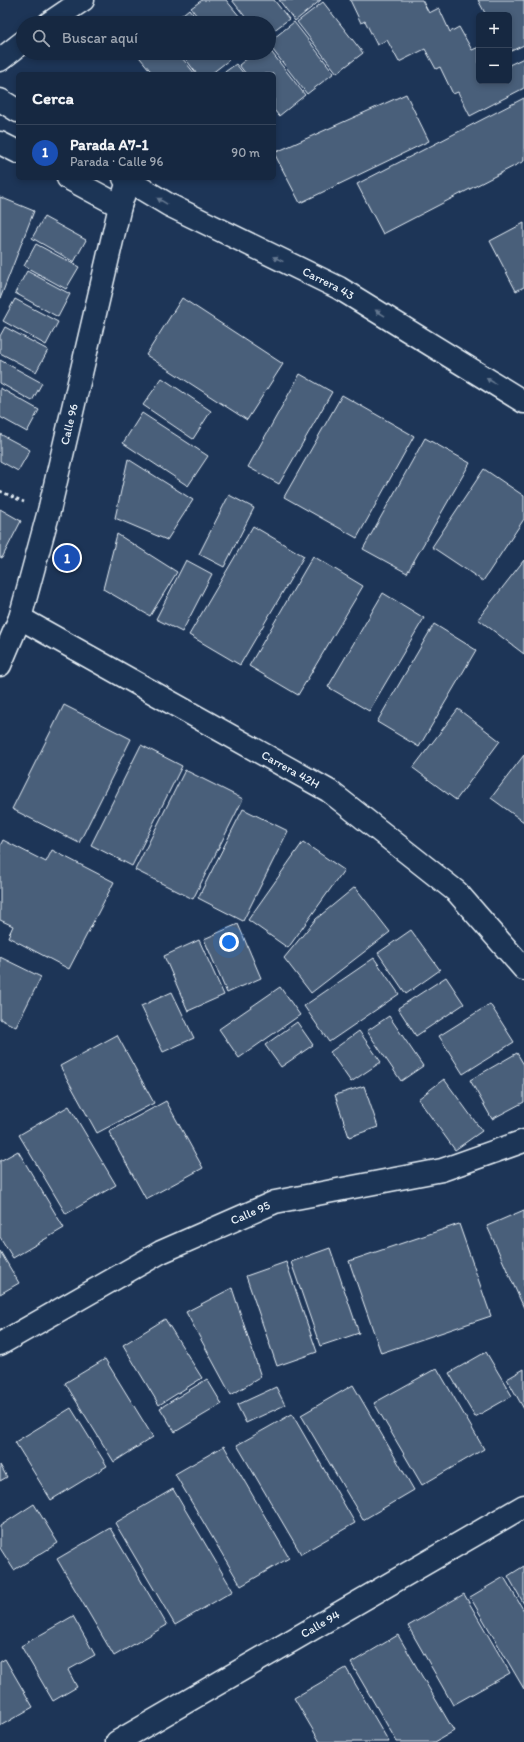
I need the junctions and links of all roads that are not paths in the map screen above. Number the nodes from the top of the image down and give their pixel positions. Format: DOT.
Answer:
graph roads {
  1 [pos="83,0"];
  2 [pos="59,16"];
  3 [pos="16,47"];
  4 [pos="0,60"];
  5 [pos="0,100"];
  6 [pos="16,110"];
  7 [pos="0,143"];
  8 [pos="16,151"];
  9 [pos="72,180"];
  10 [pos="126,180"];
  11 [pos="128,180"];
  12 [pos="120,206"];
  13 [pos="524,402"];
  14 [pos="20,618"];
  15 [pos="0,665"];
  16 [pos="524,969"];
  17 [pos="524,1141"];
  18 [pos="0,1344"];
  19 [pos="524,1506"];
  20 [pos="117,1742"];
  1 -- 2 [label="street"];
  3 -- 4 [label="street"];
  5 -- 6 [label="street"];
  7 -- 8 [label="street"];
  9 -- 12 [label="street"];
  10 -- 12 [label="street, Calle 96"];
  13 -- 11 [label="street, Carrera 43, one-way"];
  12 -- 14 [label="street, Calle 96"];
  14 -- 15 [label="street, Calle 96"];
  14 -- 16 [label="street, Carrera 42H"];
  17 -- 18 [label="street, Calle 95"];
  19 -- 20 [label="street, Calle 94"];
}
